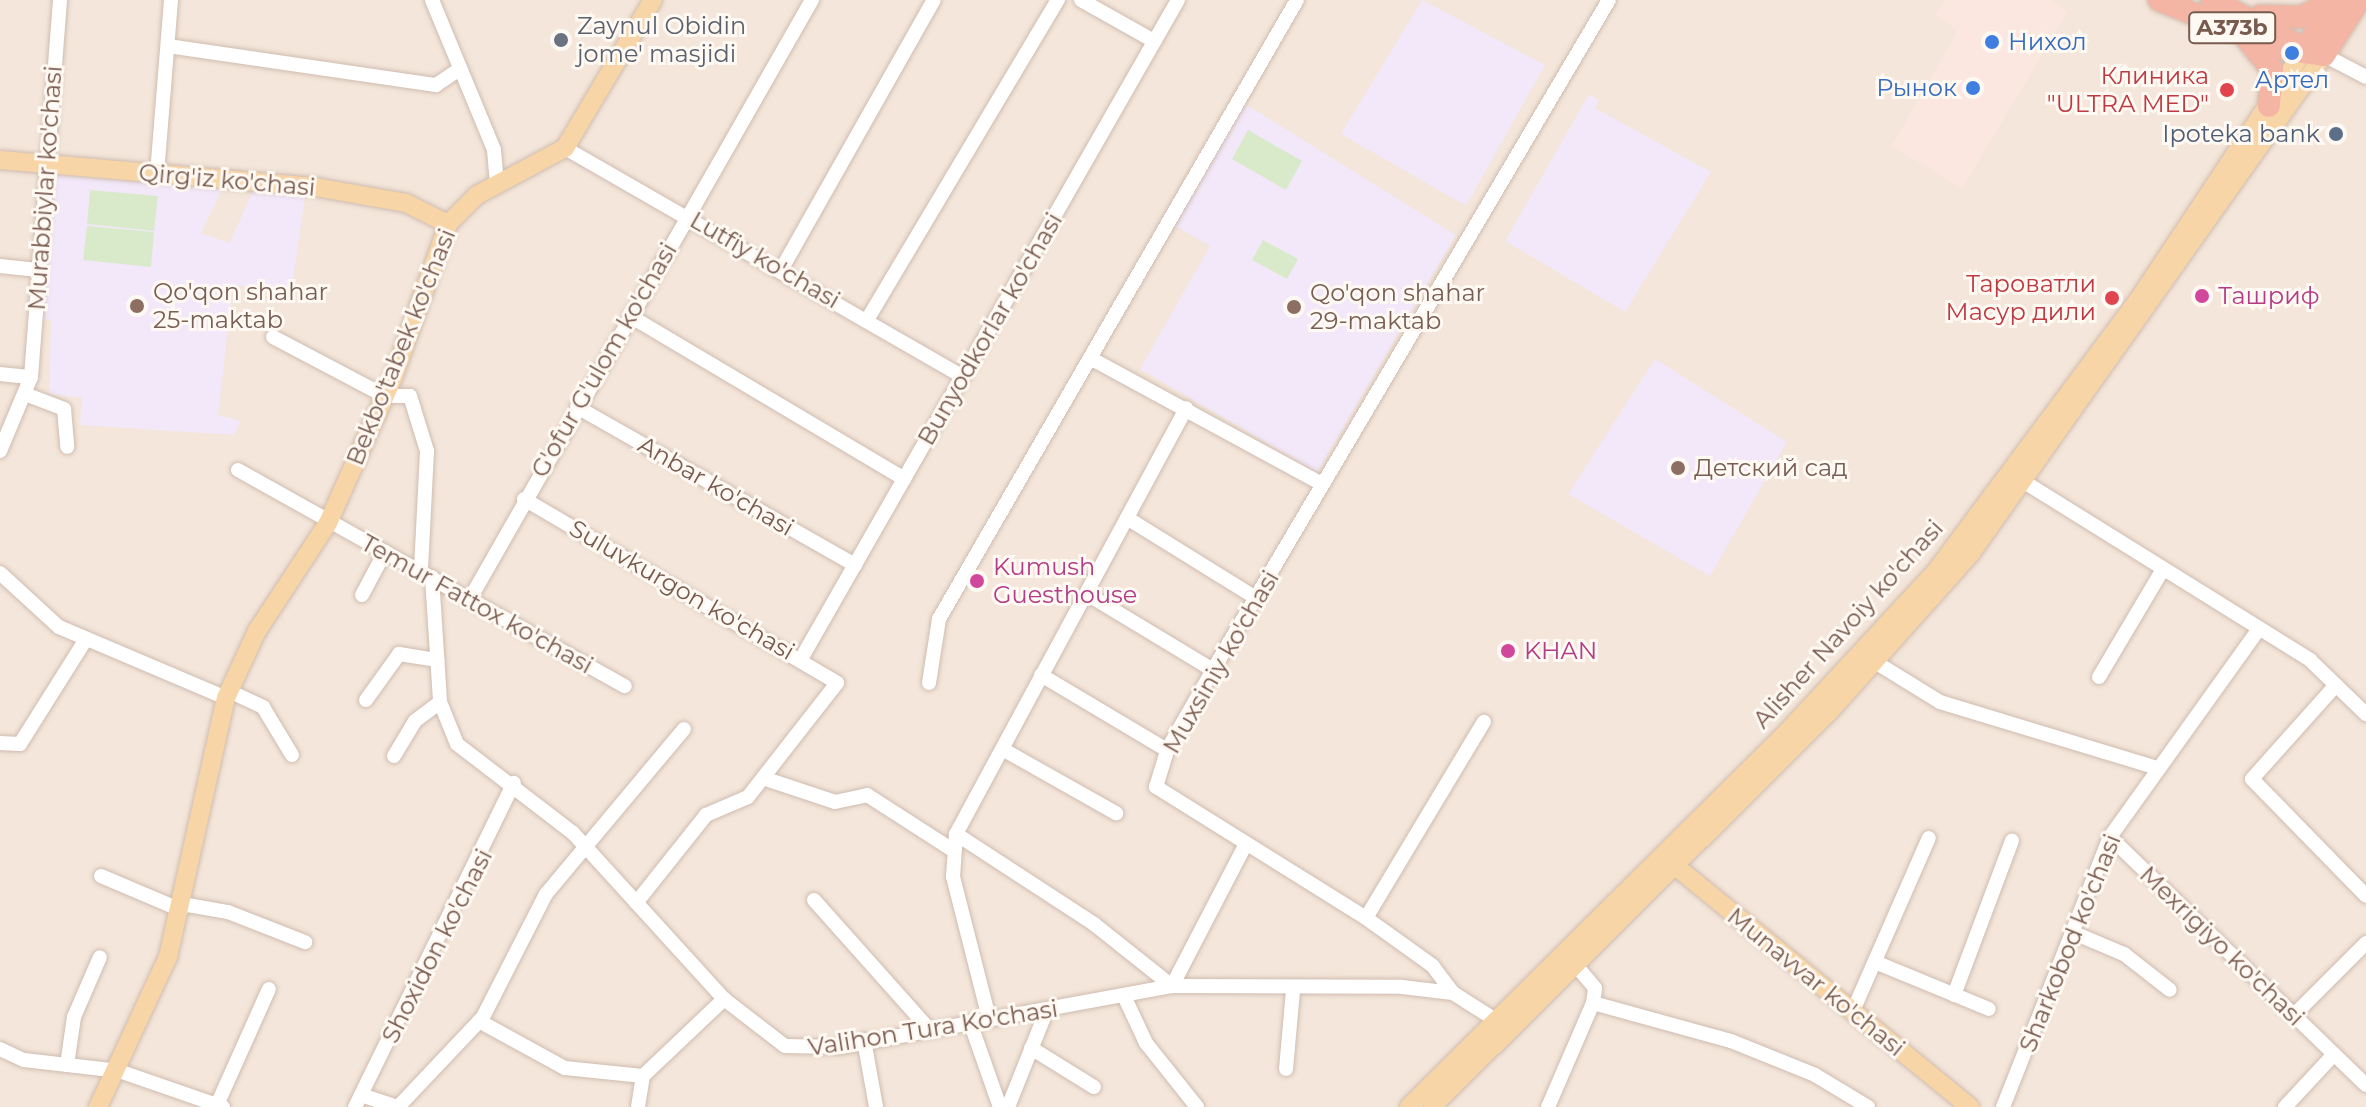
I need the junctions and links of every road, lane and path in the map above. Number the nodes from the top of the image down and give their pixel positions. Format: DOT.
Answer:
graph roads {
  1 [pos="60,0"];
  2 [pos="171,0"];
  3 [pos="432,0"];
  4 [pos="653,0"];
  5 [pos="812,0"];
  6 [pos="934,0"];
  7 [pos="1058,0"];
  8 [pos="1081,0"];
  9 [pos="1178,0"];
  10 [pos="1297,0"];
  11 [pos="1609,0"];
  12 [pos="2159,0"];
  13 [pos="2212,0"];
  14 [pos="2336,0"];
  15 [pos="2359,0"];
  16 [pos="2244,23"];
  17 [pos="1154,41"];
  18 [pos="168,46"];
  19 [pos="2314,52"];
  20 [pos="460,69"];
  21 [pos="2366,77"];
  22 [pos="2269,106"];
  23 [pos="565,148"];
  24 [pos="0,160"];
  25 [pos="44,164"];
  26 [pos="157,174"];
  27 [pos="497,184"];
  28 [pos="688,215"];
  29 [pos="448,224"];
  30 [pos="0,266"];
  31 [pos="38,270"];
  32 [pos="781,270"];
  33 [pos="630,316"];
  34 [pos="867,320"];
  35 [pos="273,337"];
  36 [pos="1090,358"];
  37 [pos="0,374"];
  38 [pos="31,377"];
  39 [pos="963,377"];
  40 [pos="25,394"];
  41 [pos="385,396"];
  42 [pos="577,407"];
  43 [pos="1186,408"];
  44 [pos="67,447"];
  45 [pos="0,451"];
  46 [pos="238,470"];
  47 [pos="904,479"];
  48 [pos="2026,483"];
  49 [pos="1322,484"];
  50 [pos="524,499"];
  51 [pos="1127,518"];
  52 [pos="328,523"];
  53 [pos="385,552"];
  54 [pos="855,565"];
  55 [pos="2163,569"];
  56 [pos="0,573"];
  57 [pos="427,574"];
  58 [pos="1087,594"];
  59 [pos="362,595"];
  60 [pos="471,597"];
  61 [pos="1256,598"];
  62 [pos="2259,629"];
  63 [pos="86,639"];
  64 [pos="801,659"];
  65 [pos="438,660"];
  66 [pos="1875,662"];
  67 [pos="1213,670"];
  68 [pos="1041,675"];
  69 [pos="2099,677"];
  70 [pos="929,683"];
  71 [pos="2336,685"];
  72 [pos="625,686"];
  73 [pos="227,695"];
  74 [pos="366,700"];
  75 [pos="440,702"];
  76 [pos="2366,714"];
  77 [pos="1484,722"];
  78 [pos="684,729"];
  79 [pos="0,743"];
  80 [pos="1004,750"];
  81 [pos="1167,750"];
  82 [pos="292,755"];
  83 [pos="394,756"];
  84 [pos="2154,767"];
  85 [pos="763,778"];
  86 [pos="514,783"];
  87 [pos="1116,813"];
  88 [pos="2110,837"];
  89 [pos="1929,838"];
  90 [pos="953,841"];
  91 [pos="2012,841"];
  92 [pos="1245,846"];
  93 [pos="586,848"];
  94 [pos="1669,861"];
  95 [pos="101,876"];
  96 [pos="2366,896"];
  97 [pos="814,900"];
  98 [pos="636,903"];
  99 [pos="182,907"];
  100 [pos="1366,918"];
  101 [pos="2074,933"];
  102 [pos="305,942"];
  103 [pos="2366,943"];
  104 [pos="100,957"];
  105 [pos="1875,962"];
  106 [pos="1575,964"];
  107 [pos="1172,986"];
  108 [pos="269,989"];
  109 [pos="2170,990"];
  110 [pos="1293,991"];
  111 [pos="1453,993"];
  112 [pos="1954,995"];
  113 [pos="1124,996"];
  114 [pos="724,999"];
  115 [pos="1593,1003"];
  116 [pos="1989,1009"];
  117 [pos="1046,1012"];
  118 [pos="1852,1013"];
  119 [pos="2294,1015"];
  120 [pos="989,1018"];
  121 [pos="479,1021"];
  122 [pos="1497,1021"];
  123 [pos="970,1022"];
  124 [pos="929,1029"];
  125 [pos="864,1040"];
  126 [pos="1031,1048"];
  127 [pos="0,1049"];
  128 [pos="2334,1054"];
  129 [pos="67,1065"];
  130 [pos="1286,1069"];
  131 [pos="119,1071"];
  132 [pos="643,1076"];
  133 [pos="2366,1085"];
  134 [pos="1094,1087"];
  135 [pos="358,1101"];
  136 [pos="407,1104"];
  137 [pos="220,1106"];
  138 [pos="98,1107"];
  139 [pos="638,1107"];
  140 [pos="876,1107"];
  141 [pos="1000,1107"];
  142 [pos="1008,1107"];
  143 [pos="1197,1107"];
  144 [pos="1409,1107"];
  145 [pos="1432,1107"];
  146 [pos="1548,1107"];
  147 [pos="1868,1107"];
  148 [pos="1970,1107"];
  149 [pos="2003,1107"];
  150 [pos="2285,1107"];
  1 -- 25 [label="street, Murabbiylar ko'chasi"];
  2 -- 18 [label="street"];
  3 -- 20 [label="street"];
  4 -- 23 [label="main road"];
  5 -- 28 [label="street, G'ofur G'ulom ko'chasi"];
  6 -- 32 [label="street"];
  7 -- 34 [label="street"];
  8 -- 17 [label="street"];
  9 -- 17 [label="street, Bunyodkorlar ko'chasi"];
  10 -- 36 [label="street"];
  11 -- 49 [label="street, Muxsiniy ko'chasi"];
  12 -- 16 [label="highway, A373b"];
  13 -- 16 [label="highway, A373b"];
  14 -- 16 [label="highway"];
  14 -- 19 [label="highway, Alisher Navoiy ko'chasi / A373b"];
  15 -- 19 [label="highway, Alisher Navoiy ko'chasi"];
  16 -- 19 [label="highway, A373b"];
  16 -- 22 [label="highway"];
  17 -- 39 [label="street, Bunyodkorlar ko'chasi"];
  18 -- 20 [label="street"];
  18 -- 26 [label="street"];
  19 -- 21 [label="street"];
  19 -- 22 [label="main road, Alisher Navoiy ko'chasi"];
  19 -- 48 [label="main road, Alisher Navoiy ko'chasi"];
  20 -- 27 [label="street"];
  22 -- 94 [label="main road, Alisher Navoiy ko'chasi"];
  23 -- 27 [label="main road, Bekbo'tabek ko'chasi"];
  23 -- 28 [label="street, Lutfiy ko'chasi"];
  24 -- 25 [label="main road, Qirg'iz ko'chasi"];
  25 -- 26 [label="main road, Qirg'iz ko'chasi"];
  25 -- 31 [label="street, Murabbiylar ko'chasi"];
  26 -- 29 [label="main road, Qirg'iz ko'chasi"];
  27 -- 29 [label="main road, Bekbo'tabek ko'chasi"];
  28 -- 32 [label="street, Lutfiy ko'chasi"];
  28 -- 33 [label="street, G'ofur G'ulom ko'chasi"];
  29 -- 41 [label="main road, Bekbo'tabek ko'chasi"];
  30 -- 31 [label="street"];
  31 -- 38 [label="street, Murabbiylar ko'chasi"];
  32 -- 34 [label="street, Lutfiy ko'chasi"];
  33 -- 42 [label="street, G'ofur G'ulom ko'chasi"];
  33 -- 47 [label="street"];
  34 -- 39 [label="street, Lutfiy ko'chasi"];
  35 -- 41 [label="street"];
  36 -- 43 [label="street"];
  36 -- 70 [label="street"];
  37 -- 38 [label="street"];
  38 -- 40 [label="street, Murabbiylar ko'chasi"];
  39 -- 47 [label="street, Bunyodkorlar ko'chasi"];
  40 -- 44 [label="street"];
  40 -- 45 [label="street, Murabbiylar ko'chasi"];
  41 -- 52 [label="main road, Bekbo'tabek ko'chasi"];
  41 -- 57 [label="street, Valihon Tura Ko'chasi"];
  42 -- 50 [label="street, G'ofur G'ulom ko'chasi"];
  42 -- 54 [label="street, Anbar ko'chasi"];
  43 -- 49 [label="street"];
  43 -- 51 [label="street"];
  46 -- 52 [label="street, Temur Fattox ko'chasi"];
  47 -- 54 [label="street, Bunyodkorlar ko'chasi"];
  48 -- 55 [label="street"];
  48 -- 66 [label="main road, Alisher Navoiy ko'chasi"];
  49 -- 61 [label="street, Muxsiniy ko'chasi"];
  50 -- 60 [label="street, G'ofur G'ulom ko'chasi"];
  50 -- 64 [label="street, Suluvkurgon ko'chasi"];
  51 -- 58 [label="street"];
  51 -- 61 [label="street"];
  52 -- 53 [label="street, Temur Fattox ko'chasi"];
  52 -- 73 [label="main road, Bekbo'tabek ko'chasi"];
  53 -- 57 [label="street, Temur Fattox ko'chasi"];
  53 -- 59 [label="street"];
  54 -- 64 [label="street, Bunyodkorlar ko'chasi"];
  55 -- 62 [label="street"];
  55 -- 69 [label="street"];
  56 -- 63 [label="street"];
  57 -- 60 [label="street, Temur Fattox ko'chasi"];
  57 -- 65 [label="street, Valihon Tura Ko'chasi"];
  58 -- 67 [label="street"];
  58 -- 68 [label="street"];
  60 -- 72 [label="street, Temur Fattox ko'chasi"];
  61 -- 67 [label="street, Muxsiniy ko'chasi"];
  62 -- 71 [label="street"];
  62 -- 84 [label="street, Sharkobod ko'chasi"];
  63 -- 73 [label="street"];
  63 -- 79 [label="street"];
  64 -- 85 [label="street, Suluvkurgon ko'chasi"];
  65 -- 74 [label="street"];
  65 -- 75 [label="street, Valihon Tura Ko'chasi"];
  66 -- 84 [label="street"];
  66 -- 94 [label="main road, Alisher Navoiy ko'chasi"];
  67 -- 81 [label="street, Muxsiniy ko'chasi"];
  68 -- 80 [label="street"];
  68 -- 81 [label="street"];
  71 -- 76 [label="street"];
  71 -- 96 [label="street"];
  73 -- 82 [label="street"];
  73 -- 99 [label="main road, Bekbo'tabek ko'chasi"];
  75 -- 83 [label="street"];
  75 -- 86 [label="street, Valihon Tura Ko'chasi"];
  77 -- 100 [label="street"];
  78 -- 93 [label="street"];
  80 -- 87 [label="street"];
  80 -- 90 [label="street"];
  81 -- 92 [label="street, Muxsiniy ko'chasi"];
  84 -- 88 [label="street, Sharkobod ko'chasi"];
  85 -- 90 [label="street"];
  85 -- 98 [label="street"];
  86 -- 93 [label="street, Valihon Tura Ko'chasi"];
  86 -- 135 [label="street, Shoxidon ko'chasi"];
  88 -- 101 [label="street, Sharkobod ko'chasi"];
  88 -- 119 [label="street, Mexrigiyo ko'chasi"];
  89 -- 105 [label="street"];
  90 -- 107 [label="street"];
  90 -- 120 [label="street"];
  91 -- 112 [label="street"];
  92 -- 100 [label="street, Muxsiniy ko'chasi"];
  92 -- 107 [label="street"];
  93 -- 98 [label="street, Valihon Tura Ko'chasi"];
  93 -- 121 [label="street"];
  94 -- 106 [label="main road, Alisher Navoiy ko'chasi"];
  94 -- 118 [label="main road, Munavvar ko'chasi"];
  94 -- 122 [label="main road, Alisher Navoiy ko'chasi"];
  95 -- 99 [label="street"];
  97 -- 124 [label="street"];
  98 -- 114 [label="street, Valihon Tura Ko'chasi"];
  99 -- 102 [label="street"];
  99 -- 131 [label="main road, Bekbo'tabek ko'chasi"];
  100 -- 111 [label="street, Muxsiniy ko'chasi"];
  101 -- 109 [label="street"];
  101 -- 149 [label="street, Sharkobod ko'chasi"];
  103 -- 119 [label="street"];
  104 -- 129 [label="street"];
  105 -- 112 [label="street"];
  105 -- 118 [label="street"];
  106 -- 115 [label="street"];
  106 -- 145 [label="main road, Alisher Navoiy ko'chasi"];
  107 -- 110 [label="street, Valihon Tura Ko'chasi"];
  107 -- 113 [label="street, Valihon Tura Ko'chasi"];
  108 -- 137 [label="street"];
  110 -- 111 [label="street, Valihon Tura Ko'chasi"];
  110 -- 130 [label="street"];
  111 -- 122 [label="street, Valihon Tura Ko'chasi"];
  112 -- 116 [label="street"];
  113 -- 117 [label="street, Valihon Tura Ko'chasi"];
  113 -- 143 [label="street"];
  114 -- 125 [label="street, Valihon Tura Ko'chasi"];
  114 -- 132 [label="street"];
  115 -- 146 [label="street"];
  115 -- 147 [label="street"];
  117 -- 120 [label="street, Valihon Tura Ko'chasi"];
  117 -- 126 [label="street"];
  118 -- 148 [label="main road, Munavvar ko'chasi"];
  119 -- 128 [label="street, Mexrigiyo ko'chasi"];
  120 -- 123 [label="street, Valihon Tura Ko'chasi"];
  121 -- 132 [label="street"];
  121 -- 136 [label="street"];
  122 -- 144 [label="main road, Alisher Navoiy ko'chasi"];
  123 -- 124 [label="street, Valihon Tura Ko'chasi"];
  123 -- 141 [label="street"];
  124 -- 125 [label="street, Valihon Tura Ko'chasi"];
  125 -- 140 [label="street"];
  126 -- 134 [label="street"];
  126 -- 142 [label="street"];
  127 -- 129 [label="street"];
  128 -- 133 [label="street, Mexrigiyo ko'chasi"];
  128 -- 150 [label="street"];
  129 -- 131 [label="street"];
  131 -- 137 [label="street"];
  131 -- 138 [label="main road, Bekbo'tabek ko'chasi"];
  132 -- 139 [label="street"];
  135 -- 136 [label="street"];
}
